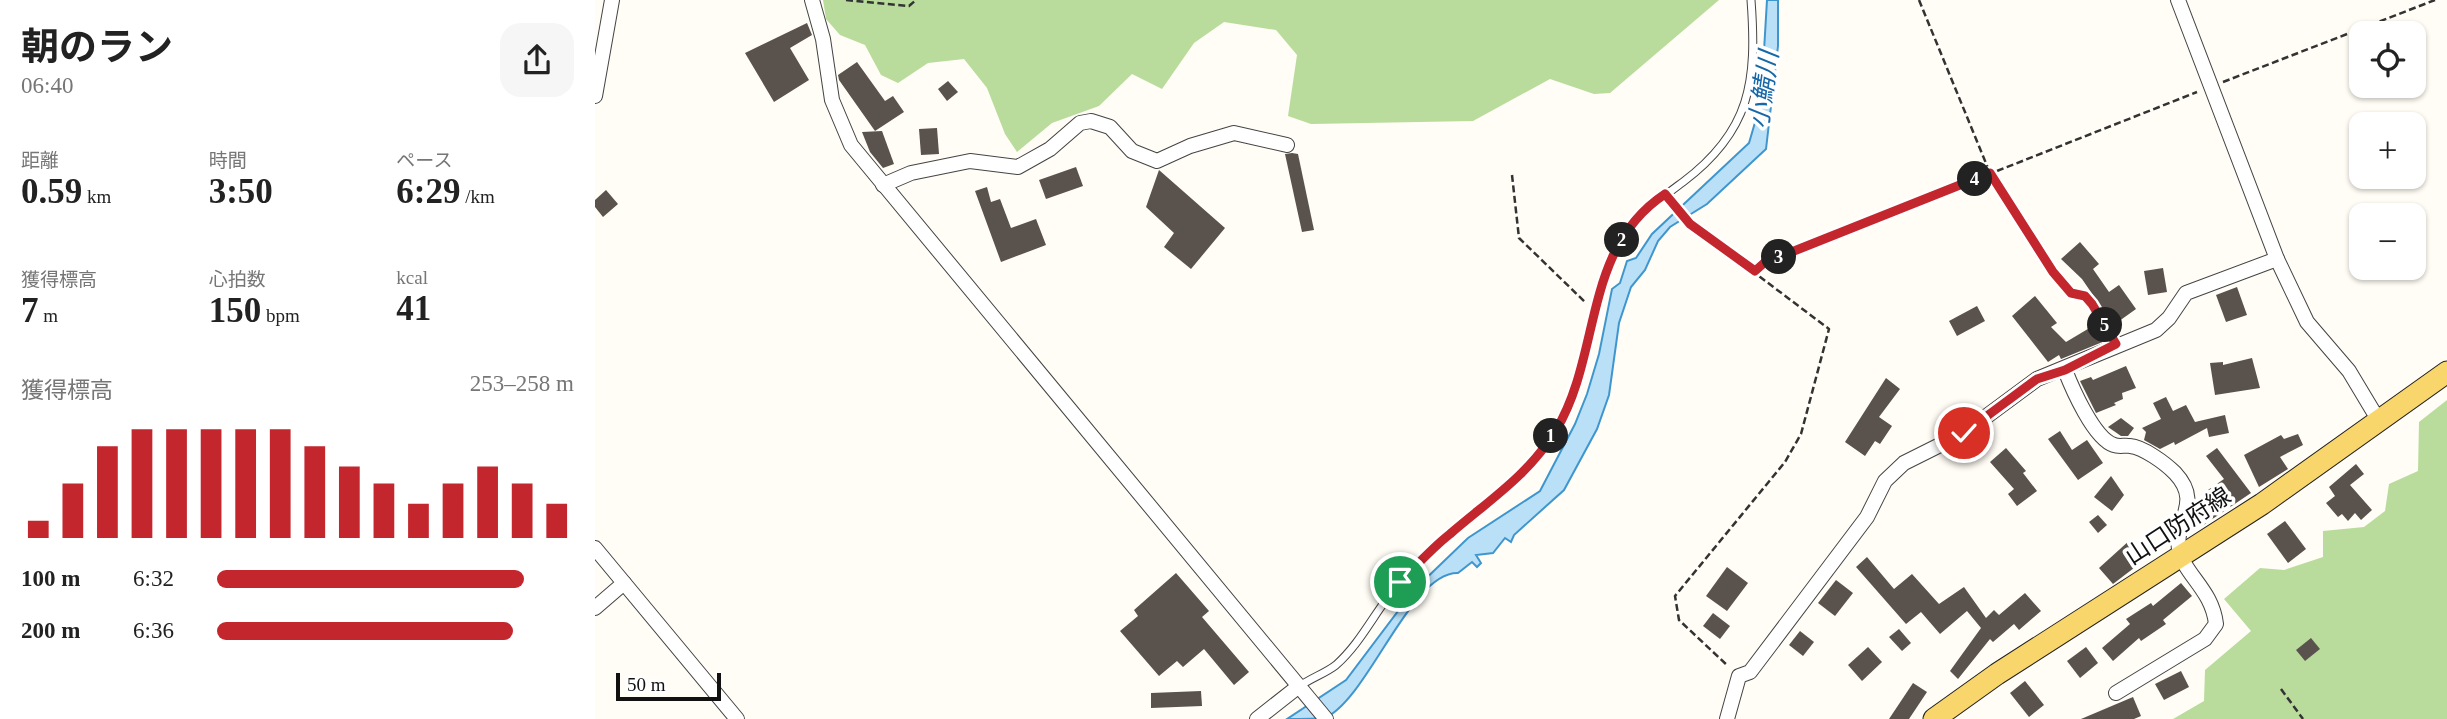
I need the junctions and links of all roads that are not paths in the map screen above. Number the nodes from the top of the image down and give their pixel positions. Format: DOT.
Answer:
graph roads {
  1 [pos="612,0"];
  2 [pos="811,0"];
  3 [pos="1751,0"];
  4 [pos="2178,0"];
  5 [pos="595,96"];
  6 [pos="1287,145"];
  7 [pos="883,185"];
  8 [pos="2277,258"];
  9 [pos="2065,370"];
  10 [pos="2447,372"];
  11 [pos="2379,421"];
  12 [pos="595,548"];
  13 [pos="2181,555"];
  14 [pos="624,583"];
  15 [pos="595,608"];
  16 [pos="1302,690"];
  17 [pos="2116,693"];
  18 [pos="737,719"];
  19 [pos="1257,719"];
  20 [pos="1326,719"];
  21 [pos="1727,719"];
  22 [pos="1934,719"];
  1 -- 5 [label="street"];
  2 -- 7 [label="street"];
  3 -- 16 [label="lane"];
  4 -- 8 [label="street"];
  6 -- 7 [label="street"];
  7 -- 16 [label="street"];
  8 -- 9 [label="street"];
  8 -- 11 [label="street"];
  9 -- 13 [label="street"];
  9 -- 21 [label="street"];
  10 -- 11 [label="main road, 山口防府線"];
  11 -- 13 [label="main road, 山口防府線"];
  12 -- 14 [label="street"];
  13 -- 17 [label="street"];
  13 -- 22 [label="main road, 山口防府線"];
  14 -- 15 [label="street"];
  14 -- 18 [label="street"];
  16 -- 19 [label="street"];
  16 -- 20 [label="street"];
}
